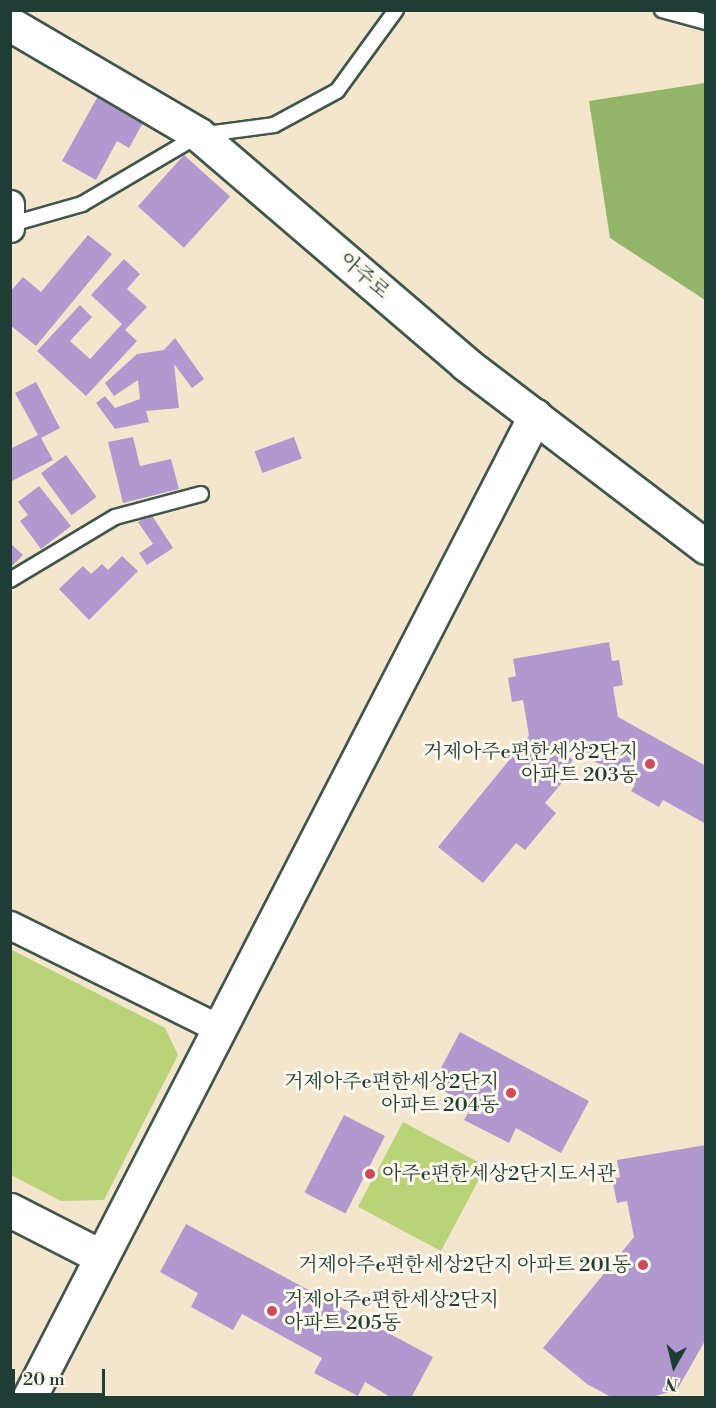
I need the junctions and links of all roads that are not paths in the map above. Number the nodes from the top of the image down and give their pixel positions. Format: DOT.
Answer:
graph roads {
  1 [pos="396,10"];
  2 [pos="662,10"];
  3 [pos="705,22"];
  4 [pos="10,24"];
  5 [pos="198,135"];
  6 [pos="11,219"];
  7 [pos="535,416"];
  8 [pos="201,494"];
  9 [pos="705,547"];
  10 [pos="10,580"];
  11 [pos="10,925"];
  12 [pos="218,1028"];
  13 [pos="10,1210"];
  14 [pos="100,1256"];
  15 [pos="29,1398"];
  1 -- 5 [label="lane"];
  2 -- 3 [label="lane"];
  4 -- 5 [label="street, 아주로"];
  5 -- 6 [label="lane"];
  5 -- 7 [label="street, 아주로"];
  7 -- 9 [label="street, 아주로"];
  7 -- 12 [label="street"];
  8 -- 10 [label="lane"];
  11 -- 12 [label="street"];
  12 -- 14 [label="street"];
  13 -- 14 [label="street"];
  14 -- 15 [label="street"];
}
